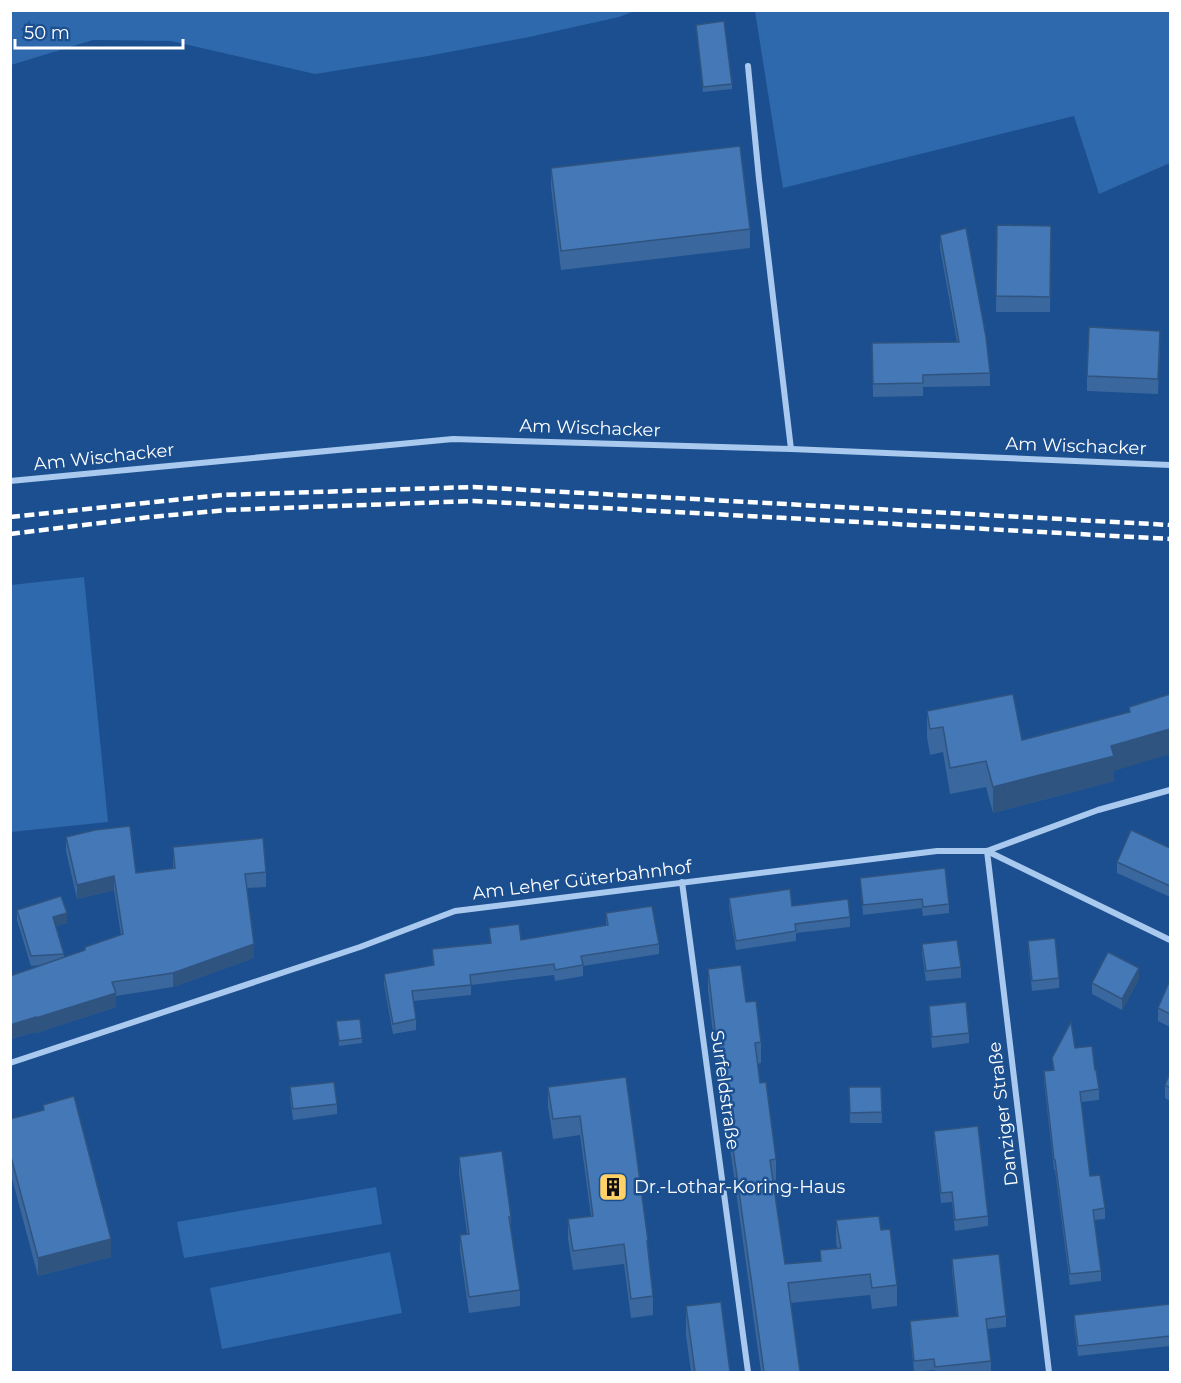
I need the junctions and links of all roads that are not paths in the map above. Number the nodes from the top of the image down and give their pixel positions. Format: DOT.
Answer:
graph roads {
  1 [pos="748,66"];
  2 [pos="791,449"];
  3 [pos="1170,465"];
  4 [pos="10,481"];
  5 [pos="1170,790"];
  6 [pos="987,851"];
  7 [pos="682,882"];
  8 [pos="1170,940"];
  9 [pos="10,1063"];
  10 [pos="748,1372"];
  11 [pos="1049,1372"];
  1 -- 2 [label="street"];
  2 -- 3 [label="street, Am Wischacker"];
  2 -- 4 [label="street, Am Wischacker"];
  5 -- 6 [label="street, Am Leher Güterbahnhof"];
  6 -- 7 [label="street, Am Leher Güterbahnhof"];
  6 -- 8 [label="street"];
  6 -- 11 [label="street, Danziger Straße"];
  7 -- 9 [label="street, Am Leher Güterbahnhof"];
  7 -- 10 [label="street, Surfeldstraße"];
}
